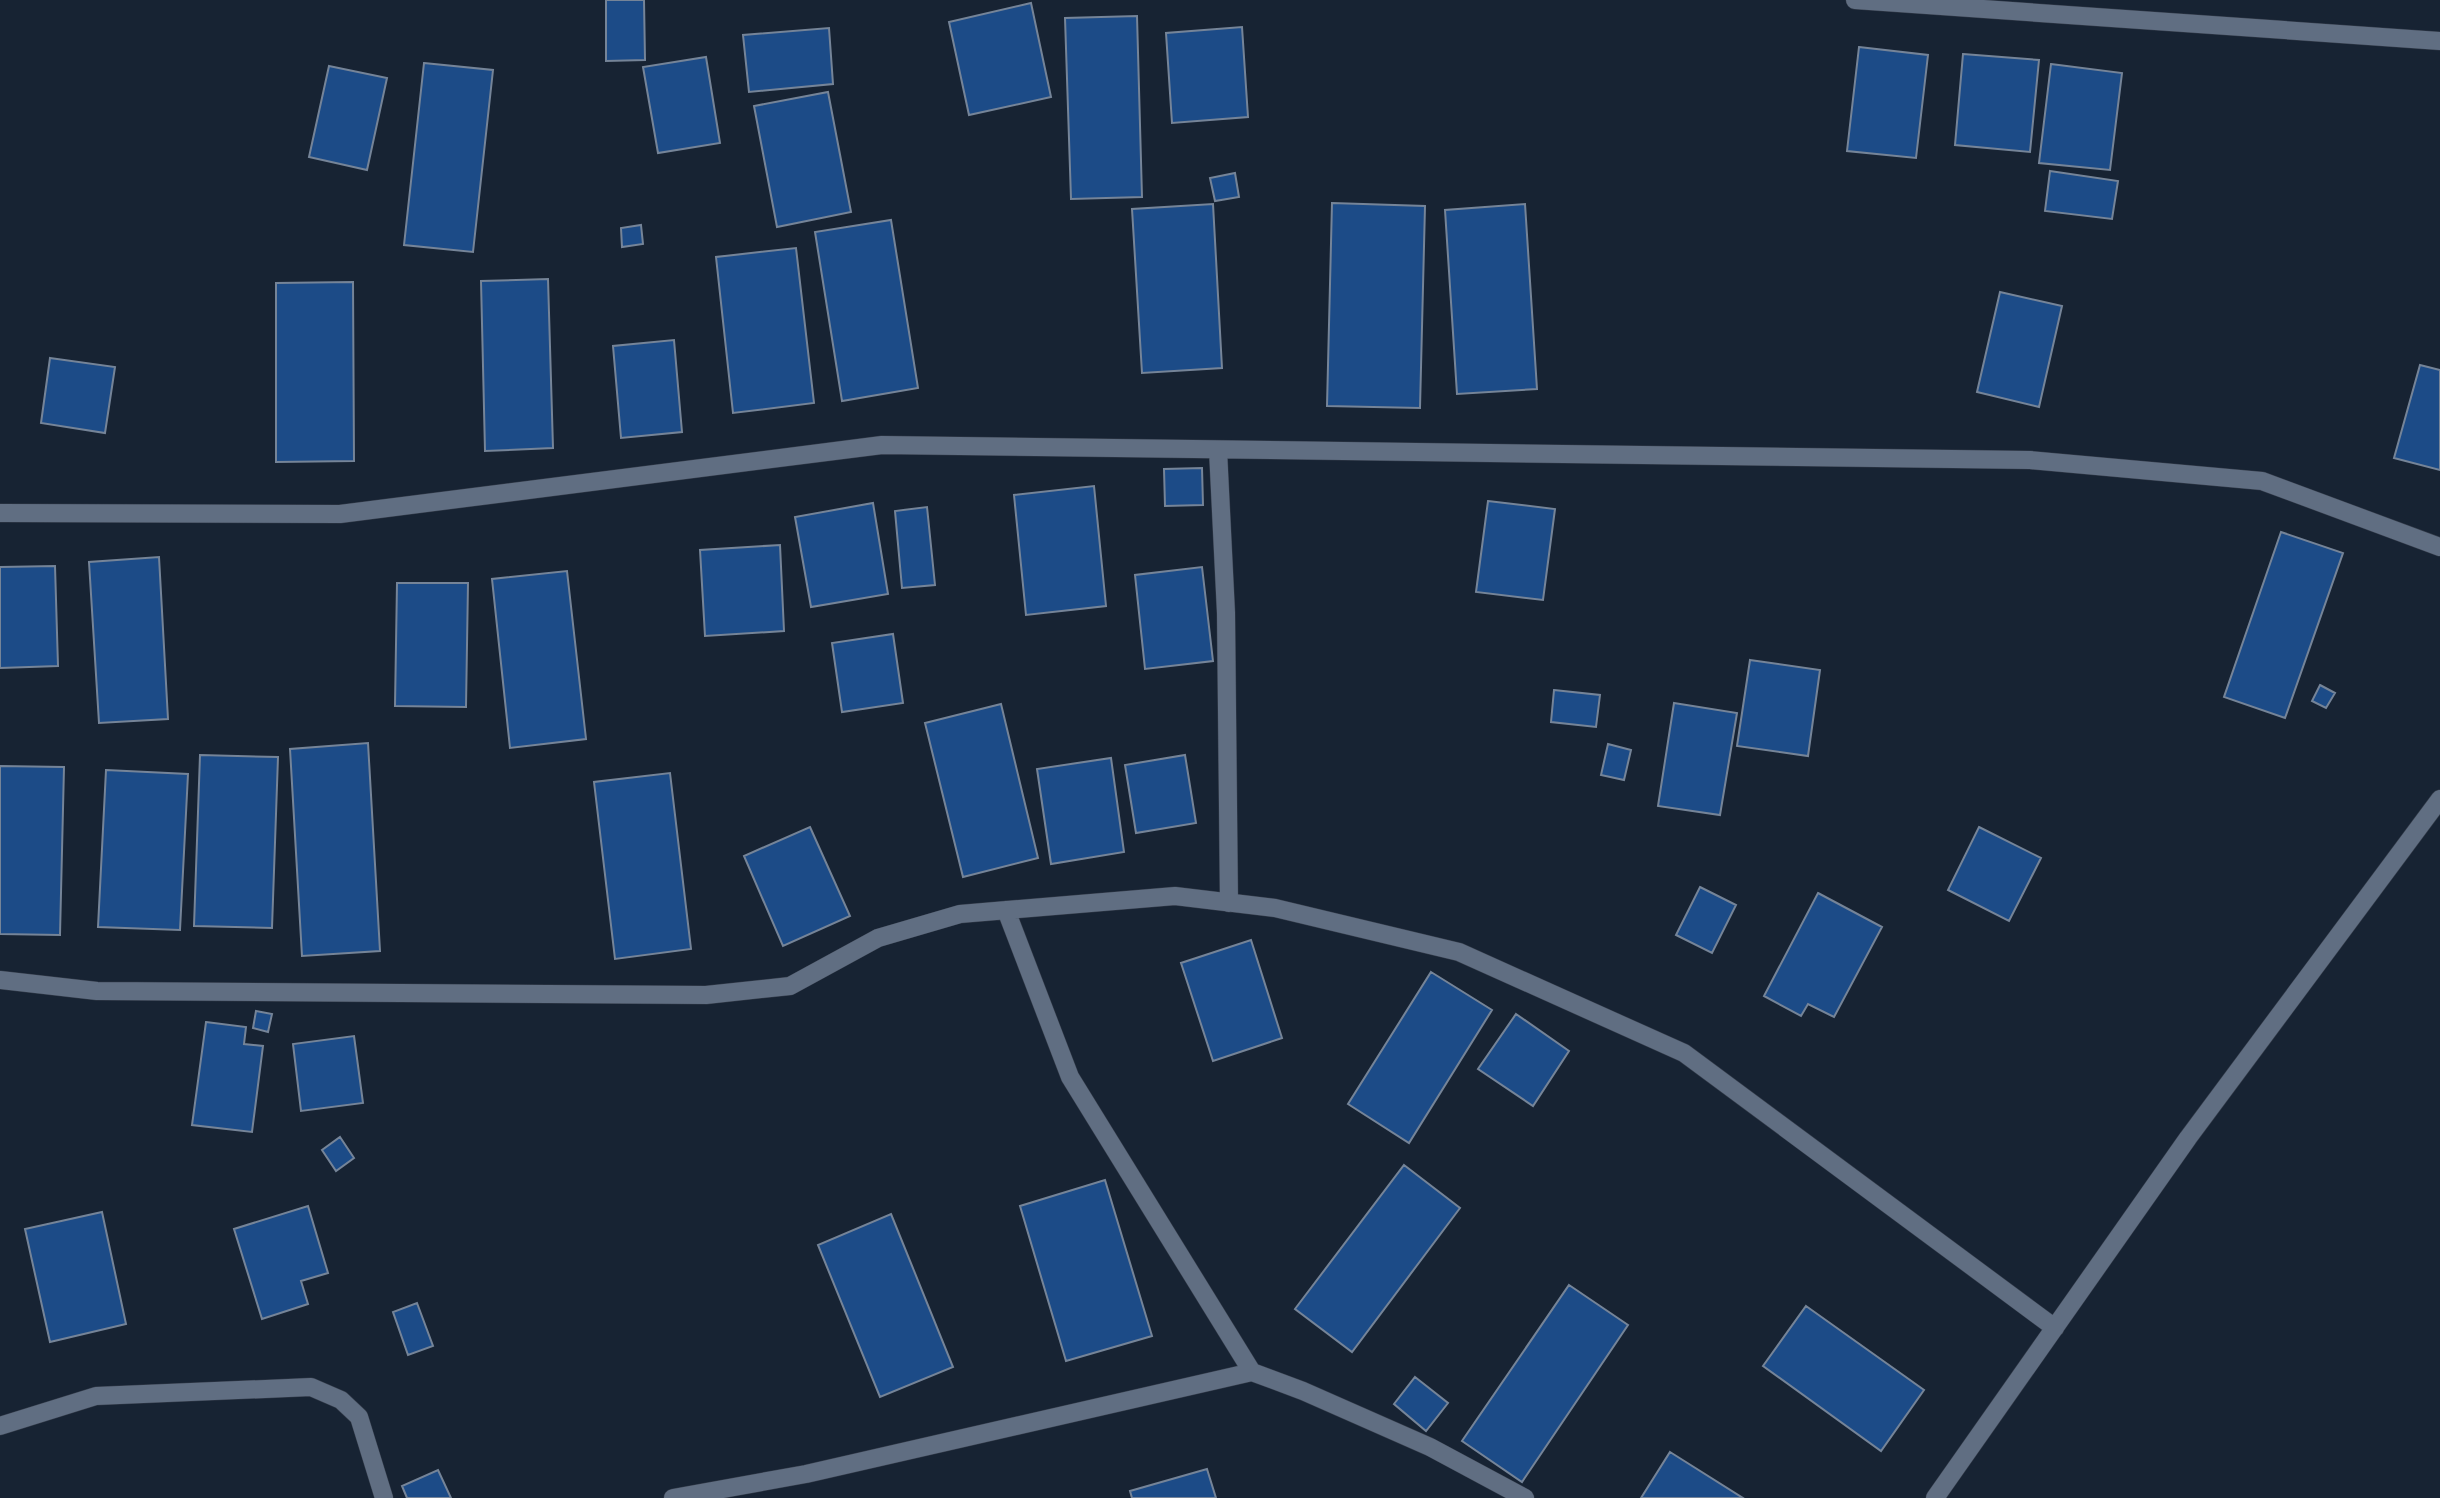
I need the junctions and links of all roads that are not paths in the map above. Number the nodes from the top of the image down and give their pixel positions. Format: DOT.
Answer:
graph roads {
  1 [pos="1855,0"];
  2 [pos="2440,41"];
  3 [pos="1218,450"];
  4 [pos="0,513"];
  5 [pos="2440,547"];
  6 [pos="2440,799"];
  7 [pos="1229,902"];
  8 [pos="1006,910"];
  9 [pos="0,981"];
  10 [pos="2054,1328"];
  11 [pos="1252,1372"];
  12 [pos="0,1426"];
  13 [pos="384,1498"];
  14 [pos="673,1498"];
  15 [pos="1525,1498"];
  16 [pos="1934,1498"];
  1 -- 2 [label="street"];
  3 -- 4 [label="street"];
  3 -- 5 [label="street"];
  3 -- 7 [label="street"];
  6 -- 10 [label="street"];
  7 -- 8 [label="street"];
  7 -- 10 [label="street"];
  8 -- 9 [label="street"];
  8 -- 11 [label="street"];
  10 -- 16 [label="street"];
  11 -- 14 [label="street"];
  11 -- 15 [label="street"];
  12 -- 13 [label="street"];
}
